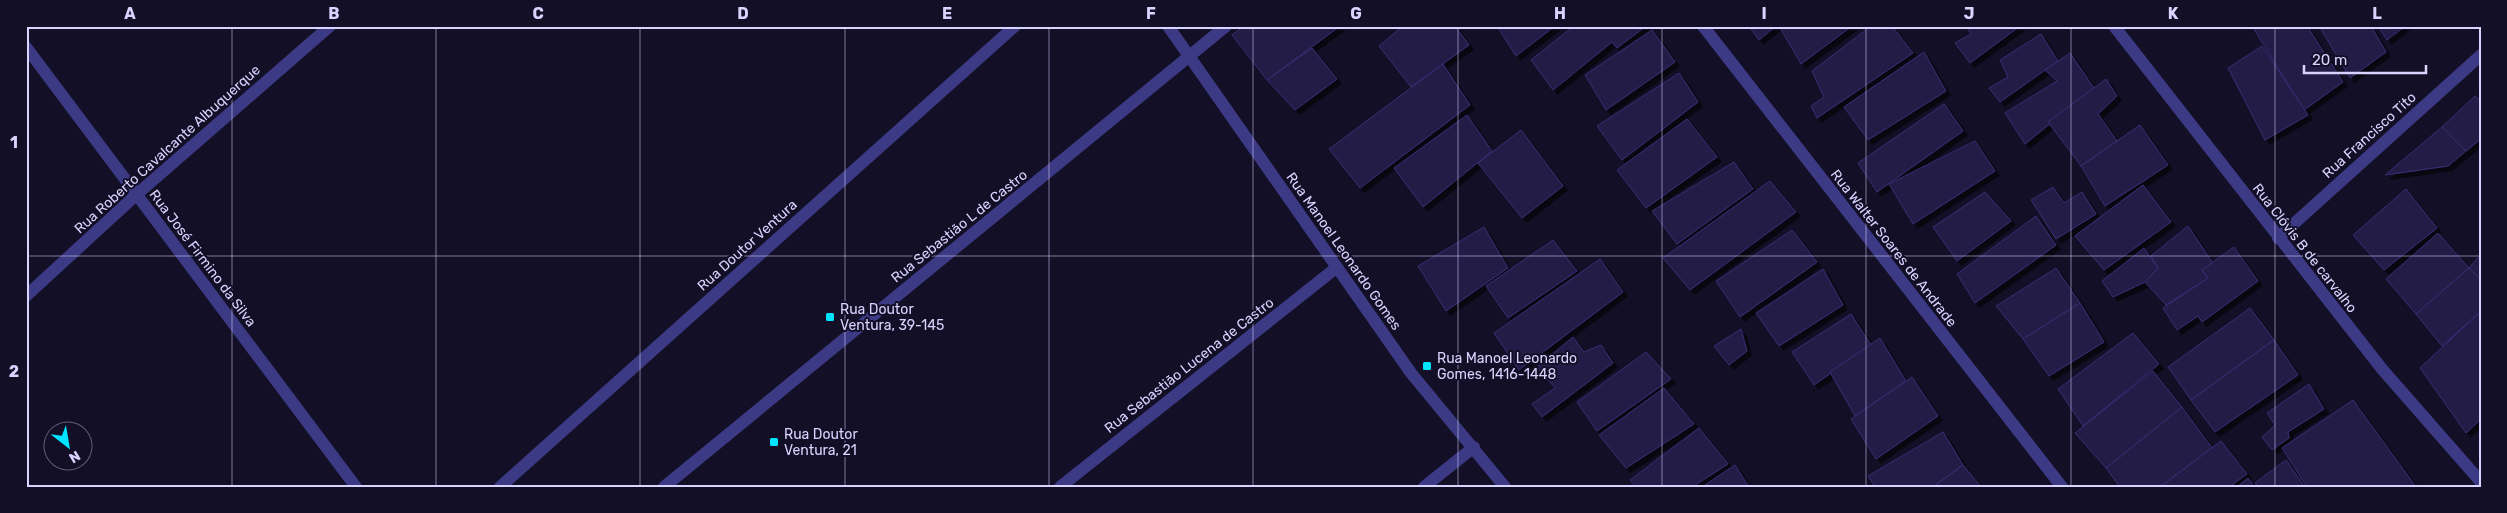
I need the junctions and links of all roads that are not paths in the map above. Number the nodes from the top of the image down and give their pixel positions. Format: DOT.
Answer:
graph roads {
  1 [pos="330,26"];
  2 [pos="1015,26"];
  3 [pos="1168,26"];
  4 [pos="1226,26"];
  5 [pos="1703,26"];
  6 [pos="2114,26"];
  7 [pos="26,47"];
  8 [pos="2481,55"];
  9 [pos="1191,56"];
  10 [pos="136,194"];
  11 [pos="2278,238"];
  12 [pos="1336,268"];
  13 [pos="26,296"];
  14 [pos="1474,447"];
  15 [pos="2478,482"];
  16 [pos="356,487"];
  17 [pos="500,487"];
  18 [pos="664,487"];
  19 [pos="1060,487"];
  20 [pos="1424,487"];
  21 [pos="1505,487"];
  22 [pos="2062,487"];
  1 -- 10 [label="street, Rua Roberto Cavalcante Albuquerque"];
  2 -- 17 [label="street, Rua Doutor Ventura"];
  3 -- 9 [label="street, Rua Manoel Leonardo Gomes"];
  4 -- 9 [label="street, Rua Sebastião L de Castro"];
  5 -- 22 [label="street, Rua Walter Soares de Andrade"];
  6 -- 11 [label="street, Rua Clóvis B de carvalho"];
  7 -- 10 [label="street, Rua José Firmino da Silva"];
  8 -- 11 [label="street, Rua Francisco Tito"];
  9 -- 12 [label="street, Rua Manoel Leonardo Gomes"];
  9 -- 18 [label="street, Rua Sebastião L de Castro"];
  10 -- 13 [label="street, Rua Roberto Cavalcante Albuquerque"];
  10 -- 16 [label="street, Rua José Firmino da Silva"];
  11 -- 15 [label="street, Rua Clóvis B de carvalho"];
  12 -- 14 [label="street, Rua Manoel Leonardo Gomes"];
  12 -- 19 [label="street, Rua Sebastião Lucena de Castro"];
  14 -- 20 [label="street"];
  14 -- 21 [label="street, Rua Manoel Leonardo Gomes"];
}
